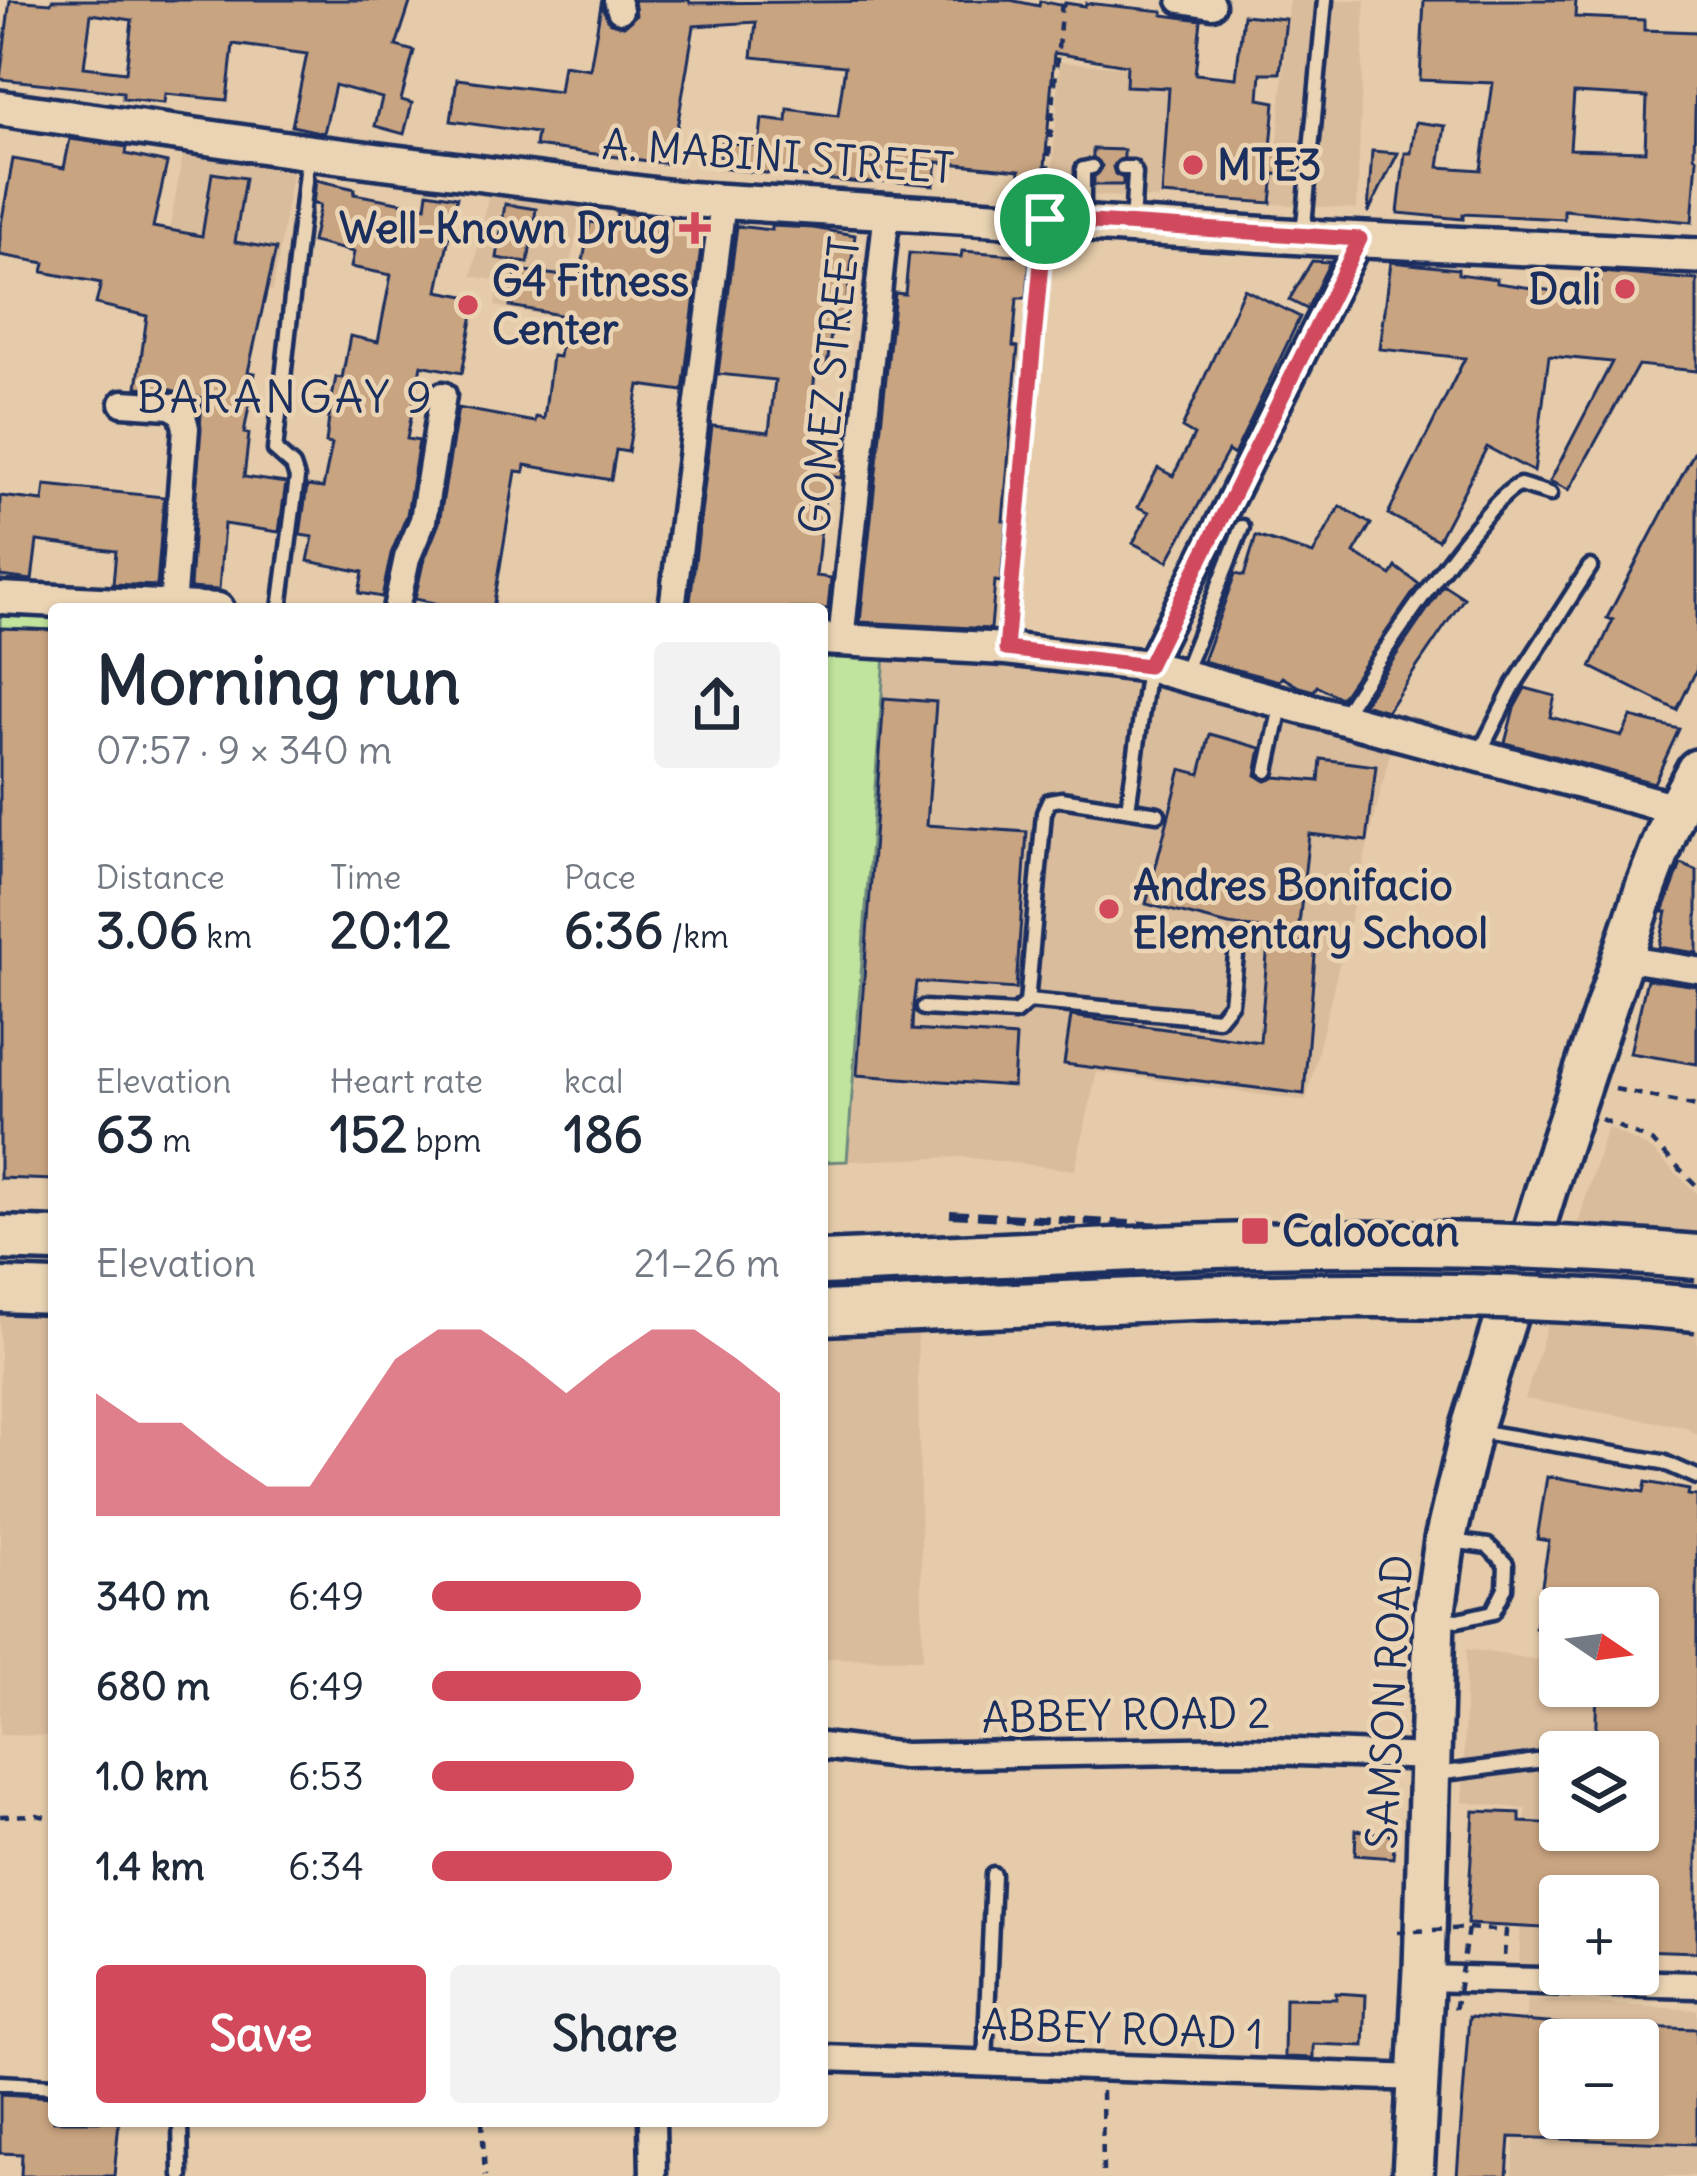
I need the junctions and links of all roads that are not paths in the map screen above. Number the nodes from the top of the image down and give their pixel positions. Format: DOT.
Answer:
graph roads {
  1 [pos="1181,0"];
  2 [pos="1325,0"];
  3 [pos="1212,5"];
  4 [pos="0,108"];
  5 [pos="308,152"];
  6 [pos="1092,166"];
  7 [pos="1124,168"];
  8 [pos="723,202"];
  9 [pos="887,210"];
  10 [pos="1045,219"];
  11 [pos="1082,222"];
  12 [pos="1132,226"];
  13 [pos="1303,237"];
  14 [pos="1360,239"];
  15 [pos="1697,256"];
  16 [pos="443,395"];
  17 [pos="1028,397"];
  18 [pos="123,403"];
  19 [pos="1021,483"];
  20 [pos="1550,494"];
  21 [pos="1242,527"];
  22 [pos="1590,567"];
  23 [pos="0,598"];
  24 [pos="96,603"];
  25 [pos="172,603"];
  26 [pos="281,603"];
  27 [pos="397,603"];
  28 [pos="673,603"];
  29 [pos="831,639"];
  30 [pos="1006,649"];
  31 [pos="1148,666"];
  32 [pos="1184,675"];
  33 [pos="1282,702"];
  34 [pos="1341,718"];
  35 [pos="1478,755"];
  36 [pos="1697,770"];
  37 [pos="1267,771"];
  38 [pos="1128,809"];
  39 [pos="1686,813"];
  40 [pos="1158,814"];
  41 [pos="1237,946"];
  42 [pos="1622,958"];
  43 [pos="1697,970"];
  44 [pos="1028,1001"];
  45 [pos="923,1008"];
  46 [pos="0,1238"];
  47 [pos="48,1240"];
  48 [pos="1697,1257"];
  49 [pos="828,1263"];
  50 [pos="0,1290"];
  51 [pos="48,1292"];
  52 [pos="1697,1310"];
  53 [pos="828,1313"];
  54 [pos="1471,1430"];
  55 [pos="1697,1477"];
  56 [pos="1445,1540"];
  57 [pos="1434,1617"];
  58 [pos="828,1747"];
  59 [pos="1539,1759"];
  60 [pos="1431,1766"];
  61 [pos="993,1874"];
  62 [pos="1424,1978"];
  63 [pos="1697,1985"];
  64 [pos="828,2058"];
  65 [pos="985,2064"];
  66 [pos="1420,2078"];
  67 [pos="0,2084"];
  68 [pos="48,2086"];
  69 [pos="180,2127"];
  70 [pos="652,2127"];
  71 [pos="181,2176"];
  72 [pos="653,2176"];
  73 [pos="1413,2176"];
  1 -- 3 [label="street"];
  2 -- 13 [label="lane"];
  4 -- 5 [label="main road, A. MABINI STREET"];
  5 -- 8 [label="main road, A. MABINI STREET"];
  5 -- 26 [label="lane"];
  6 -- 11 [label="lane"];
  7 -- 12 [label="lane"];
  8 -- 9 [label="main road, A. MABINI STREET"];
  8 -- 28 [label="street"];
  9 -- 10 [label="main road, A. MABINI STREET"];
  9 -- 29 [label="street, GOMEZ STREET"];
  10 -- 11 [label="main road, A. MABINI STREET"];
  10 -- 17 [label="lane"];
  11 -- 12 [label="main road, A. MABINI STREET"];
  12 -- 13 [label="main road, A. MABINI STREET"];
  13 -- 14 [label="main road, A. MABINI STREET"];
  14 -- 15 [label="main road, A. MABINI STREET"];
  14 -- 31 [label="street"];
  16 -- 27 [label="street"];
  18 -- 25 [label="street"];
  19 -- 30 [label="lane"];
  20 -- 34 [label="lane"];
  21 -- 32 [label="lane"];
  22 -- 35 [label="lane"];
  23 -- 24 [label="street"];
  29 -- 30 [label="street"];
  30 -- 31 [label="street"];
  31 -- 32 [label="street"];
  31 -- 38 [label="lane"];
  32 -- 33 [label="street"];
  33 -- 34 [label="street"];
  33 -- 37 [label="lane"];
  34 -- 35 [label="street"];
  35 -- 39 [label="street"];
  36 -- 39 [label="highway, SAMSON ROAD"];
  38 -- 40 [label="lane"];
  38 -- 44 [label="lane"];
  39 -- 42 [label="highway, SAMSON ROAD"];
  41 -- 44 [label="lane"];
  42 -- 43 [label="street"];
  42 -- 54 [label="highway, SAMSON ROAD"];
  44 -- 45 [label="lane"];
  46 -- 47 [label="highway"];
  48 -- 49 [label="highway, bridge"];
  50 -- 51 [label="highway"];
  52 -- 53 [label="highway, bridge"];
  54 -- 55 [label="lane"];
  54 -- 56 [label="highway, SAMSON ROAD"];
  56 -- 57 [label="highway, SAMSON ROAD"];
  56 -- 57 [label="lane"];
  57 -- 60 [label="highway, SAMSON ROAD"];
  58 -- 60 [label="street, ABBEY ROAD 2"];
  59 -- 60 [label="lane"];
  60 -- 62 [label="highway, SAMSON ROAD"];
  61 -- 65 [label="lane"];
  62 -- 63 [label="street"];
  62 -- 66 [label="highway, SAMSON ROAD"];
  64 -- 65 [label="street, ABBEY ROAD 1"];
  65 -- 66 [label="street, ABBEY ROAD 1"];
  66 -- 73 [label="highway, SAMSON ROAD"];
  67 -- 68 [label="lane"];
  69 -- 71 [label="lane"];
  70 -- 72 [label="street"];
}
